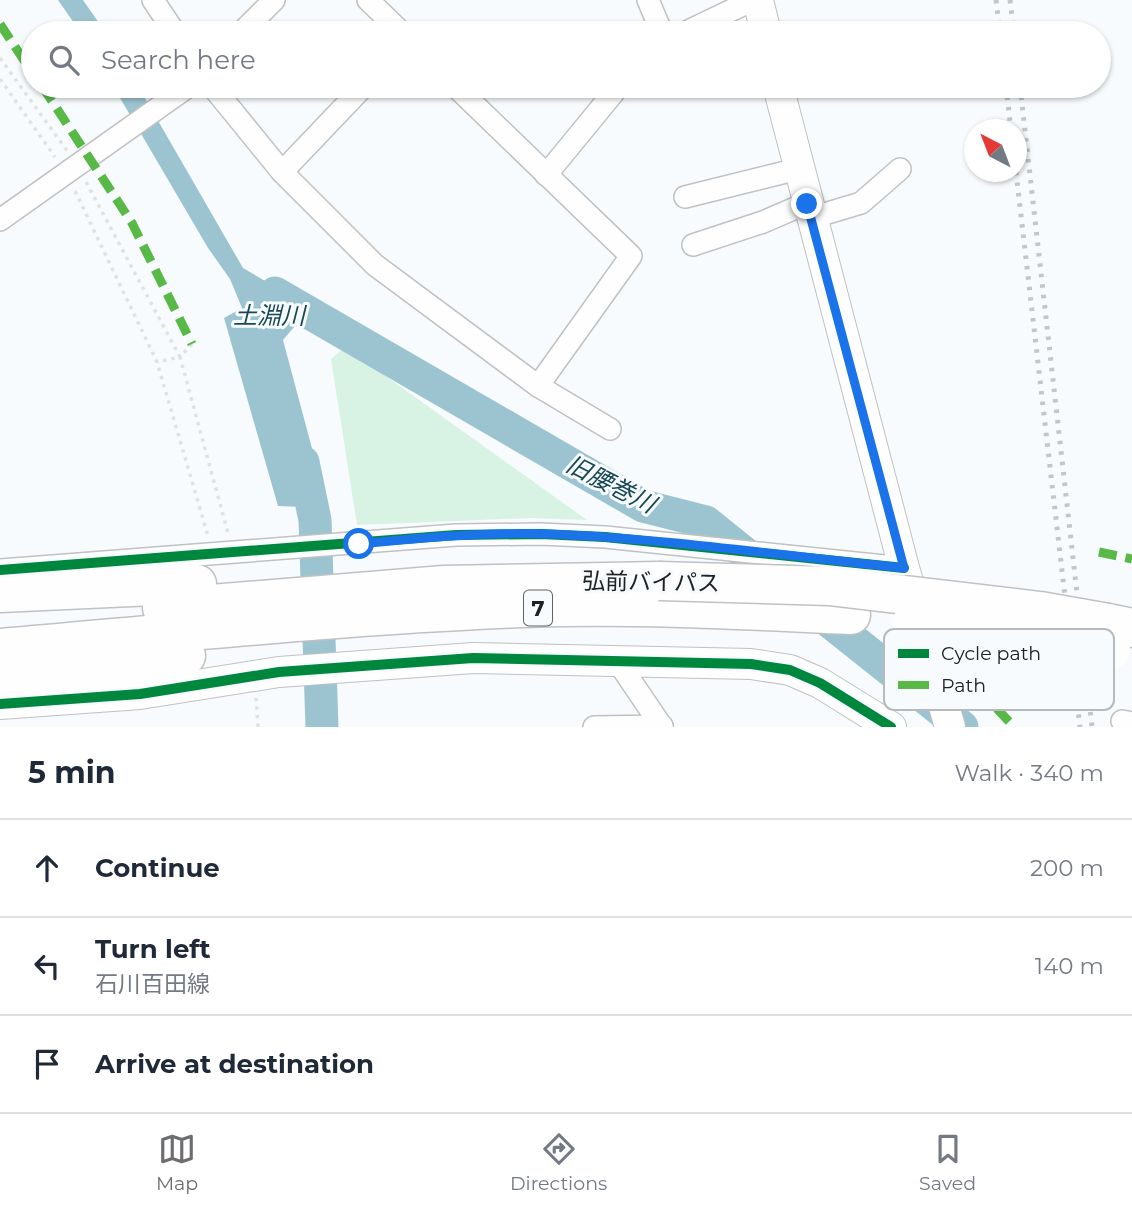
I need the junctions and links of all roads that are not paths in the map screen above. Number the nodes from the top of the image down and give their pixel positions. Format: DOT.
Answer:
graph roads {
  1 [pos="153,0"];
  2 [pos="274,0"];
  3 [pos="368,0"];
  4 [pos="648,0"];
  5 [pos="756,0"];
  6 [pos="167,21"];
  7 [pos="253,21"];
  8 [pos="390,21"];
  9 [pos="657,21"];
  10 [pos="710,21"];
  11 [pos="762,21"];
  12 [pos="173,98"];
  13 [pos="222,98"];
  14 [pos="353,98"];
  15 [pos="467,98"];
  16 [pos="609,98"];
  17 [pos="781,98"];
  18 [pos="798,169"];
  19 [pos="900,169"];
  20 [pos="282,172"];
  21 [pos="546,174"];
  22 [pos="685,197"];
  23 [pos="809,211"];
  24 [pos="0,220"];
  25 [pos="693,245"];
  26 [pos="538,386"];
  27 [pos="610,429"];
  28 [pos="904,568"];
  29 [pos="0,570"];
  30 [pos="0,593"];
  31 [pos="368,603"];
  32 [pos="270,612"];
  33 [pos="0,623"];
  34 [pos="922,629"];
  35 [pos="1008,629"];
  36 [pos="1092,629"];
  37 [pos="0,649"];
  38 [pos="618,662"];
  39 [pos="0,683"];
  40 [pos="0,704"];
  41 [pos="945,710"];
  42 [pos="662,726"];
  43 [pos="594,727"];
  44 [pos="891,727"];
  45 [pos="950,727"];
  1 -- 6 [label="street"];
  2 -- 7 [label="street"];
  3 -- 8 [label="street"];
  4 -- 9 [label="street"];
  5 -- 10 [label="street"];
  5 -- 11 [label="street"];
  12 -- 24 [label="street"];
  13 -- 20 [label="street"];
  14 -- 20 [label="street"];
  15 -- 21 [label="street"];
  16 -- 21 [label="street"];
  17 -- 18 [label="street"];
  18 -- 22 [label="street"];
  18 -- 23 [label="street"];
  19 -- 23 [label="street"];
  20 -- 26 [label="street"];
  21 -- 26 [label="street"];
  23 -- 25 [label="street"];
  23 -- 28 [label="street"];
  26 -- 27 [label="street"];
  28 -- 31 [label="street"];
  28 -- 34 [label="street"];
  29 -- 32 [label="street"];
  30 -- 32 [label="highway"];
  31 -- 32 [label="highway"];
  31 -- 32 [label="highway"];
  31 -- 35 [label="highway, 弘前バイパス / 7, bridge"];
  31 -- 36 [label="highway, 弘前バイパス / 7, bridge"];
  31 -- 38 [label="street"];
  32 -- 33 [label="highway"];
  32 -- 37 [label="highway"];
  32 -- 39 [label="highway"];
  32 -- 40 [label="street"];
  38 -- 42 [label="street"];
  38 -- 44 [label="street"];
  41 -- 45 [label="street"];
  42 -- 43 [label="street"];
}
